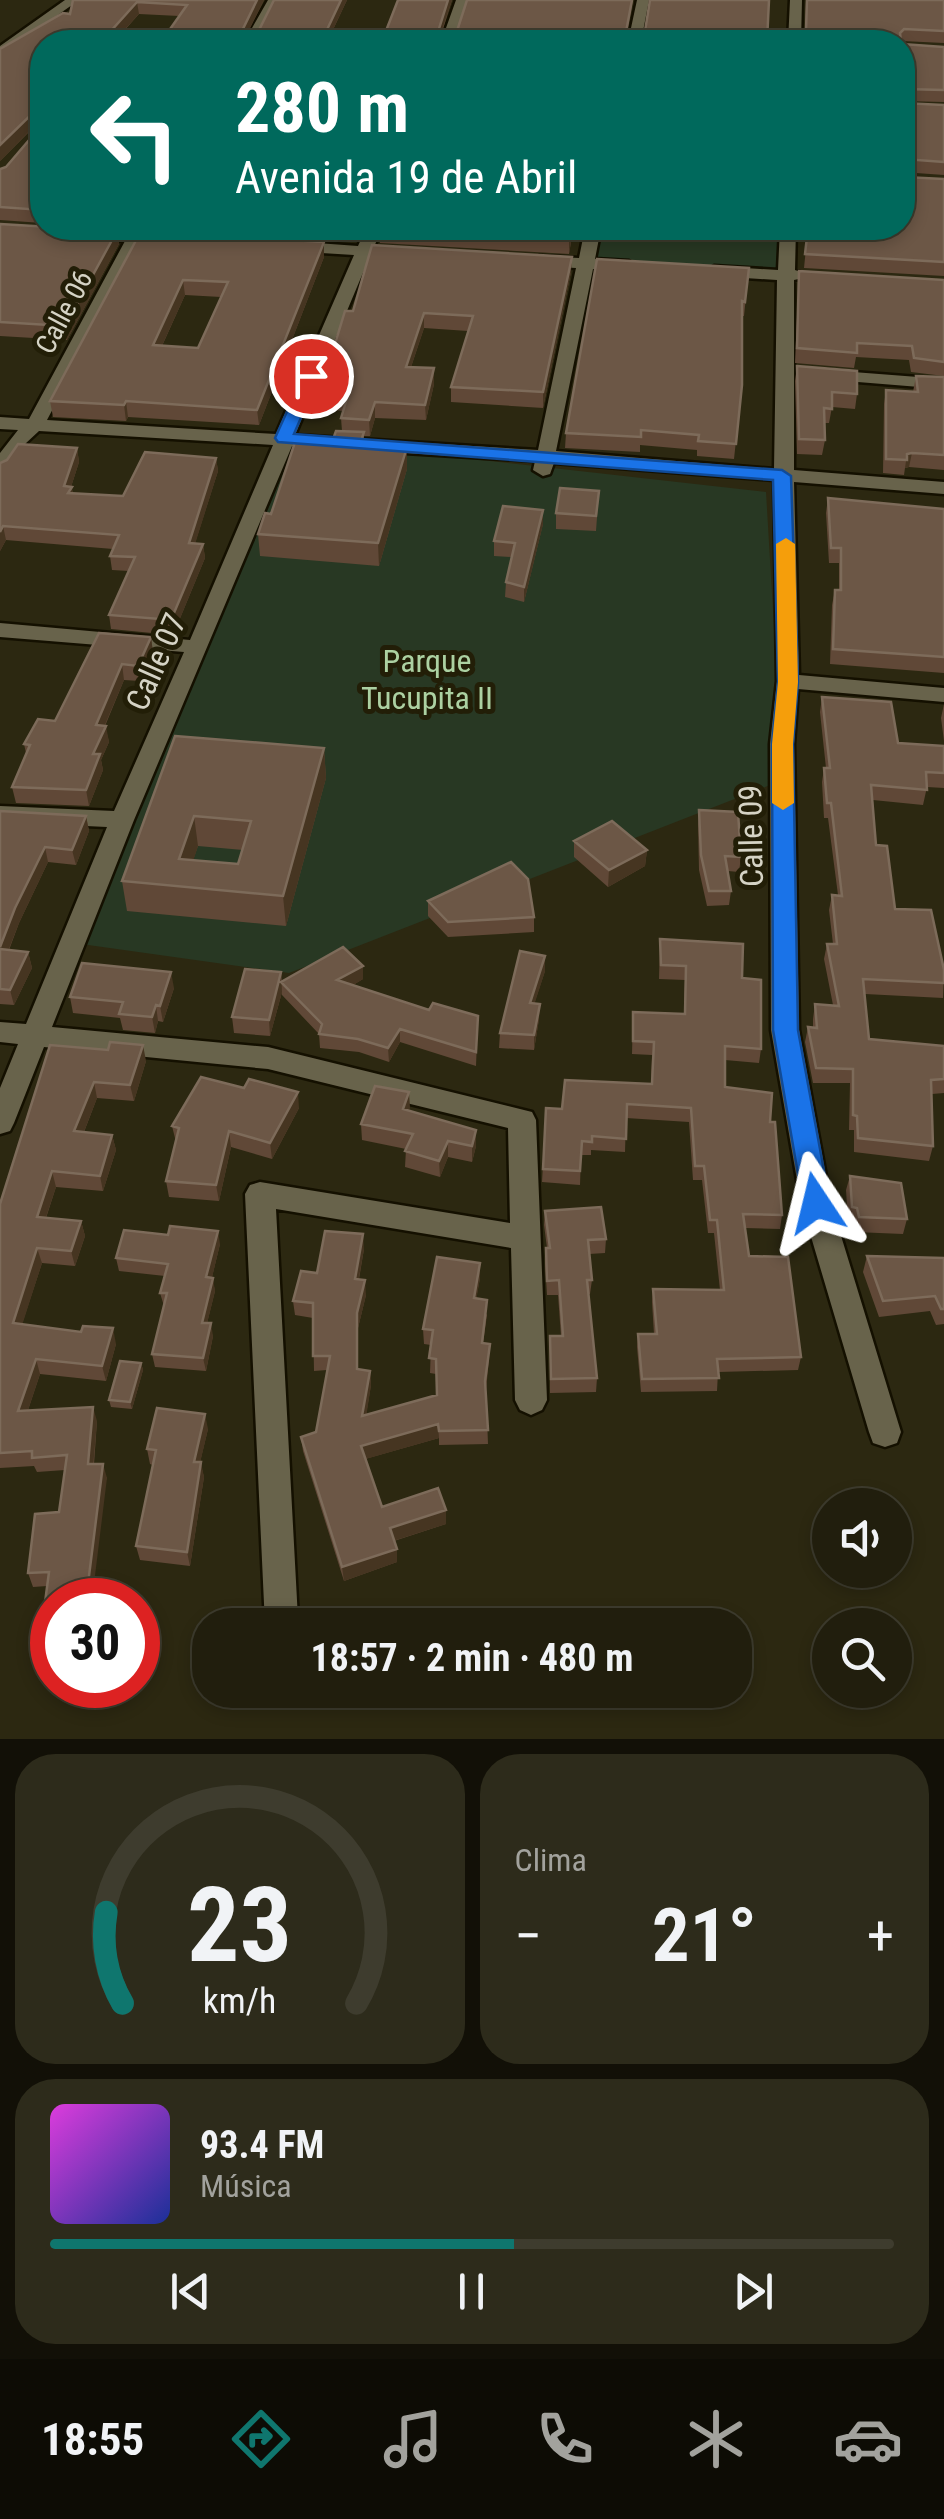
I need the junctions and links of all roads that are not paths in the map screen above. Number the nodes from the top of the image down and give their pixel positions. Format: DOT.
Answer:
graph roads {
  1 [pos="74,0"];
  2 [pos="274,0"];
  3 [pos="462,0"];
  4 [pos="642,0"];
  5 [pos="796,0"];
  6 [pos="31,30"];
  7 [pos="257,30"];
  8 [pos="451,30"];
  9 [pos="636,30"];
  10 [pos="795,30"];
  11 [pos="30,31"];
  12 [pos="0,52"];
  13 [pos="133,240"];
  14 [pos="369,240"];
  15 [pos="591,240"];
  16 [pos="788,240"];
  17 [pos="268,245"];
  18 [pos="364,251"];
  19 [pos="401,253"];
  20 [pos="512,260"];
  21 [pos="586,264"];
  22 [pos="641,267"];
  23 [pos="696,270"];
  24 [pos="788,275"];
  25 [pos="827,278"];
  26 [pos="782,371"];
  27 [pos="944,384"];
  28 [pos="0,422"];
  29 [pos="35,424"];
  30 [pos="9,439"];
  31 [pos="283,445"];
  32 [pos="544,463"];
  33 [pos="0,468"];
  34 [pos="783,482"];
  35 [pos="944,488"];
  36 [pos="944,502"];
  37 [pos="0,630"];
  38 [pos="199,647"];
  39 [pos="788,682"];
  40 [pos="944,696"];
  41 [pos="0,814"];
  42 [pos="122,820"];
  43 [pos="0,1032"];
  44 [pos="37,1037"];
  45 [pos="0,1123"];
  46 [pos="526,1238"];
  47 [pos="530,1400"];
  48 [pos="886,1432"];
  49 [pos="279,1608"];
  1 -- 6 [label="street"];
  2 -- 7 [label="street"];
  3 -- 8 [label="street"];
  4 -- 9 [label="street"];
  5 -- 10 [label="street"];
  11 -- 12 [label="street"];
  13 -- 29 [label="street, Calle 06"];
  14 -- 18 [label="street, Calle 07"];
  15 -- 21 [label="street"];
  16 -- 24 [label="street, Calle 09"];
  17 -- 18 [label="street"];
  18 -- 19 [label="street"];
  18 -- 31 [label="street, Calle 07"];
  20 -- 21 [label="street"];
  21 -- 22 [label="street"];
  21 -- 32 [label="street"];
  23 -- 24 [label="street"];
  24 -- 25 [label="street"];
  24 -- 26 [label="street, Calle 09"];
  26 -- 27 [label="street"];
  26 -- 34 [label="street, Calle 09"];
  28 -- 29 [label="street"];
  29 -- 30 [label="street, Calle 06"];
  29 -- 31 [label="street"];
  30 -- 31 [label="street"];
  30 -- 33 [label="street, Calle 06"];
  31 -- 32 [label="street"];
  31 -- 38 [label="street, Calle 07"];
  32 -- 34 [label="street"];
  34 -- 35 [label="street"];
  34 -- 36 [label="street"];
  34 -- 39 [label="street, Calle 09"];
  37 -- 38 [label="street"];
  38 -- 42 [label="street, Calle 07"];
  39 -- 40 [label="street"];
  39 -- 48 [label="street, Calle 09"];
  41 -- 42 [label="street"];
  42 -- 44 [label="street, Calle 07"];
  43 -- 44 [label="street"];
  44 -- 45 [label="street, Calle 07"];
  44 -- 46 [label="street"];
  46 -- 47 [label="street"];
  46 -- 49 [label="street"];
}
